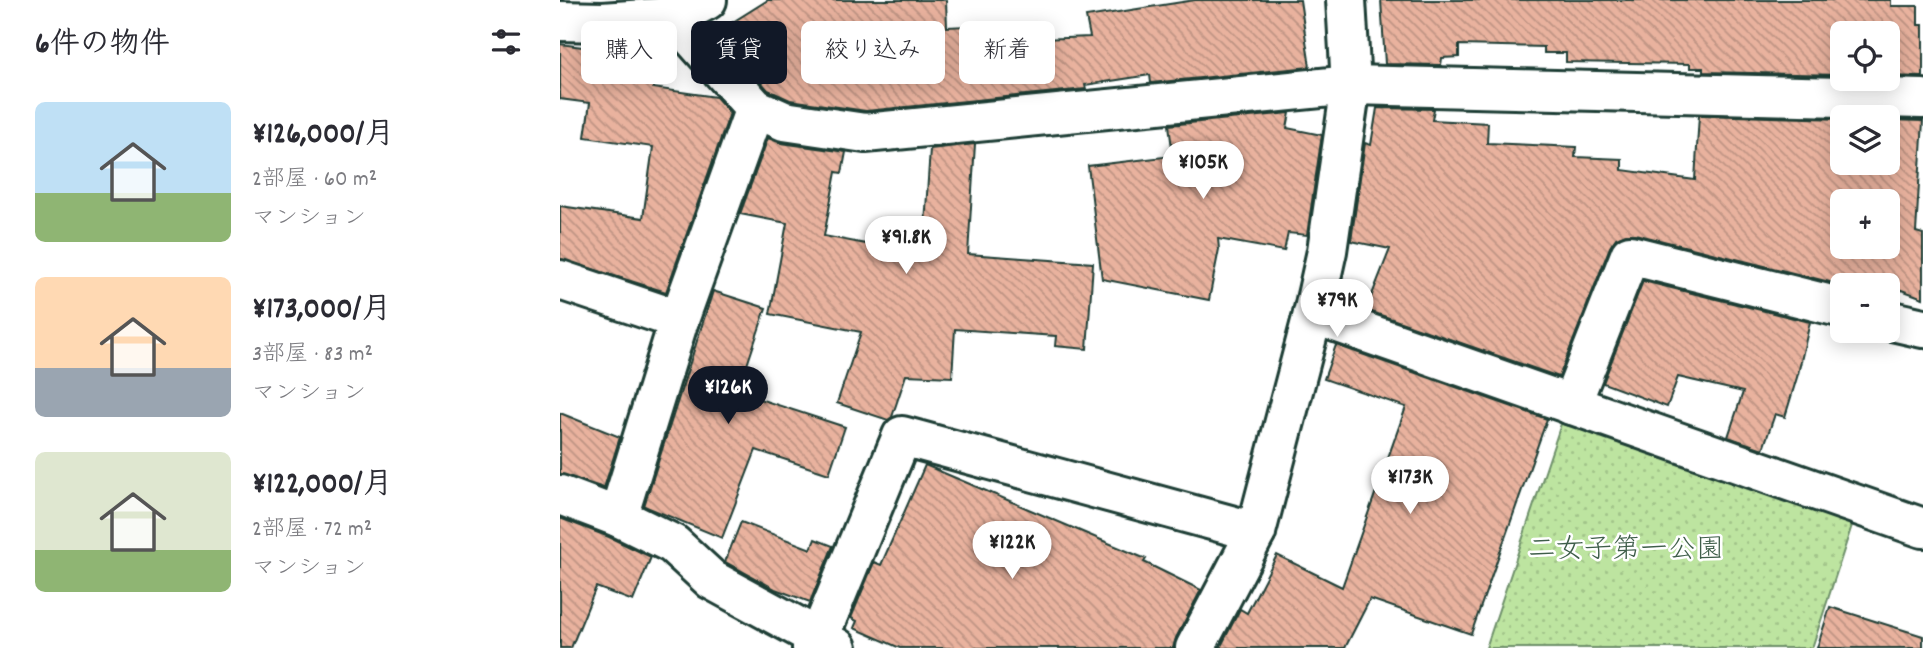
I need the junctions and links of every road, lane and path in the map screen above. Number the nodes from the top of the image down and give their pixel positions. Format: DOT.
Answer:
graph roads {
  1 [pos="1346,0"];
  2 [pos="690,9"];
  3 [pos="560,21"];
  4 [pos="1351,85"];
  5 [pos="1923,99"];
  6 [pos="755,108"];
  7 [pos="560,280"];
  8 [pos="1830,305"];
  9 [pos="1312,314"];
  10 [pos="679,320"];
  11 [pos="1900,323"];
  12 [pos="1923,328"];
  13 [pos="1571,405"];
  14 [pos="560,495"];
  15 [pos="618,517"];
  16 [pos="1923,528"];
  17 [pos="1256,532"];
  18 [pos="822,645"];
  19 [pos="1195,648"];
  1 -- 4 [label="street"];
  2 -- 3 [label="street"];
  2 -- 6 [label="street"];
  4 -- 5 [label="street"];
  4 -- 6 [label="street"];
  4 -- 9 [label="street"];
  6 -- 10 [label="street"];
  7 -- 10 [label="street"];
  8 -- 13 [label="street"];
  9 -- 13 [label="street"];
  9 -- 17 [label="street"];
  10 -- 15 [label="street"];
  11 -- 12 [label="street"];
  13 -- 16 [label="street"];
  14 -- 15 [label="street"];
  15 -- 18 [label="street"];
  17 -- 18 [label="street"];
  17 -- 19 [label="street"];
}
